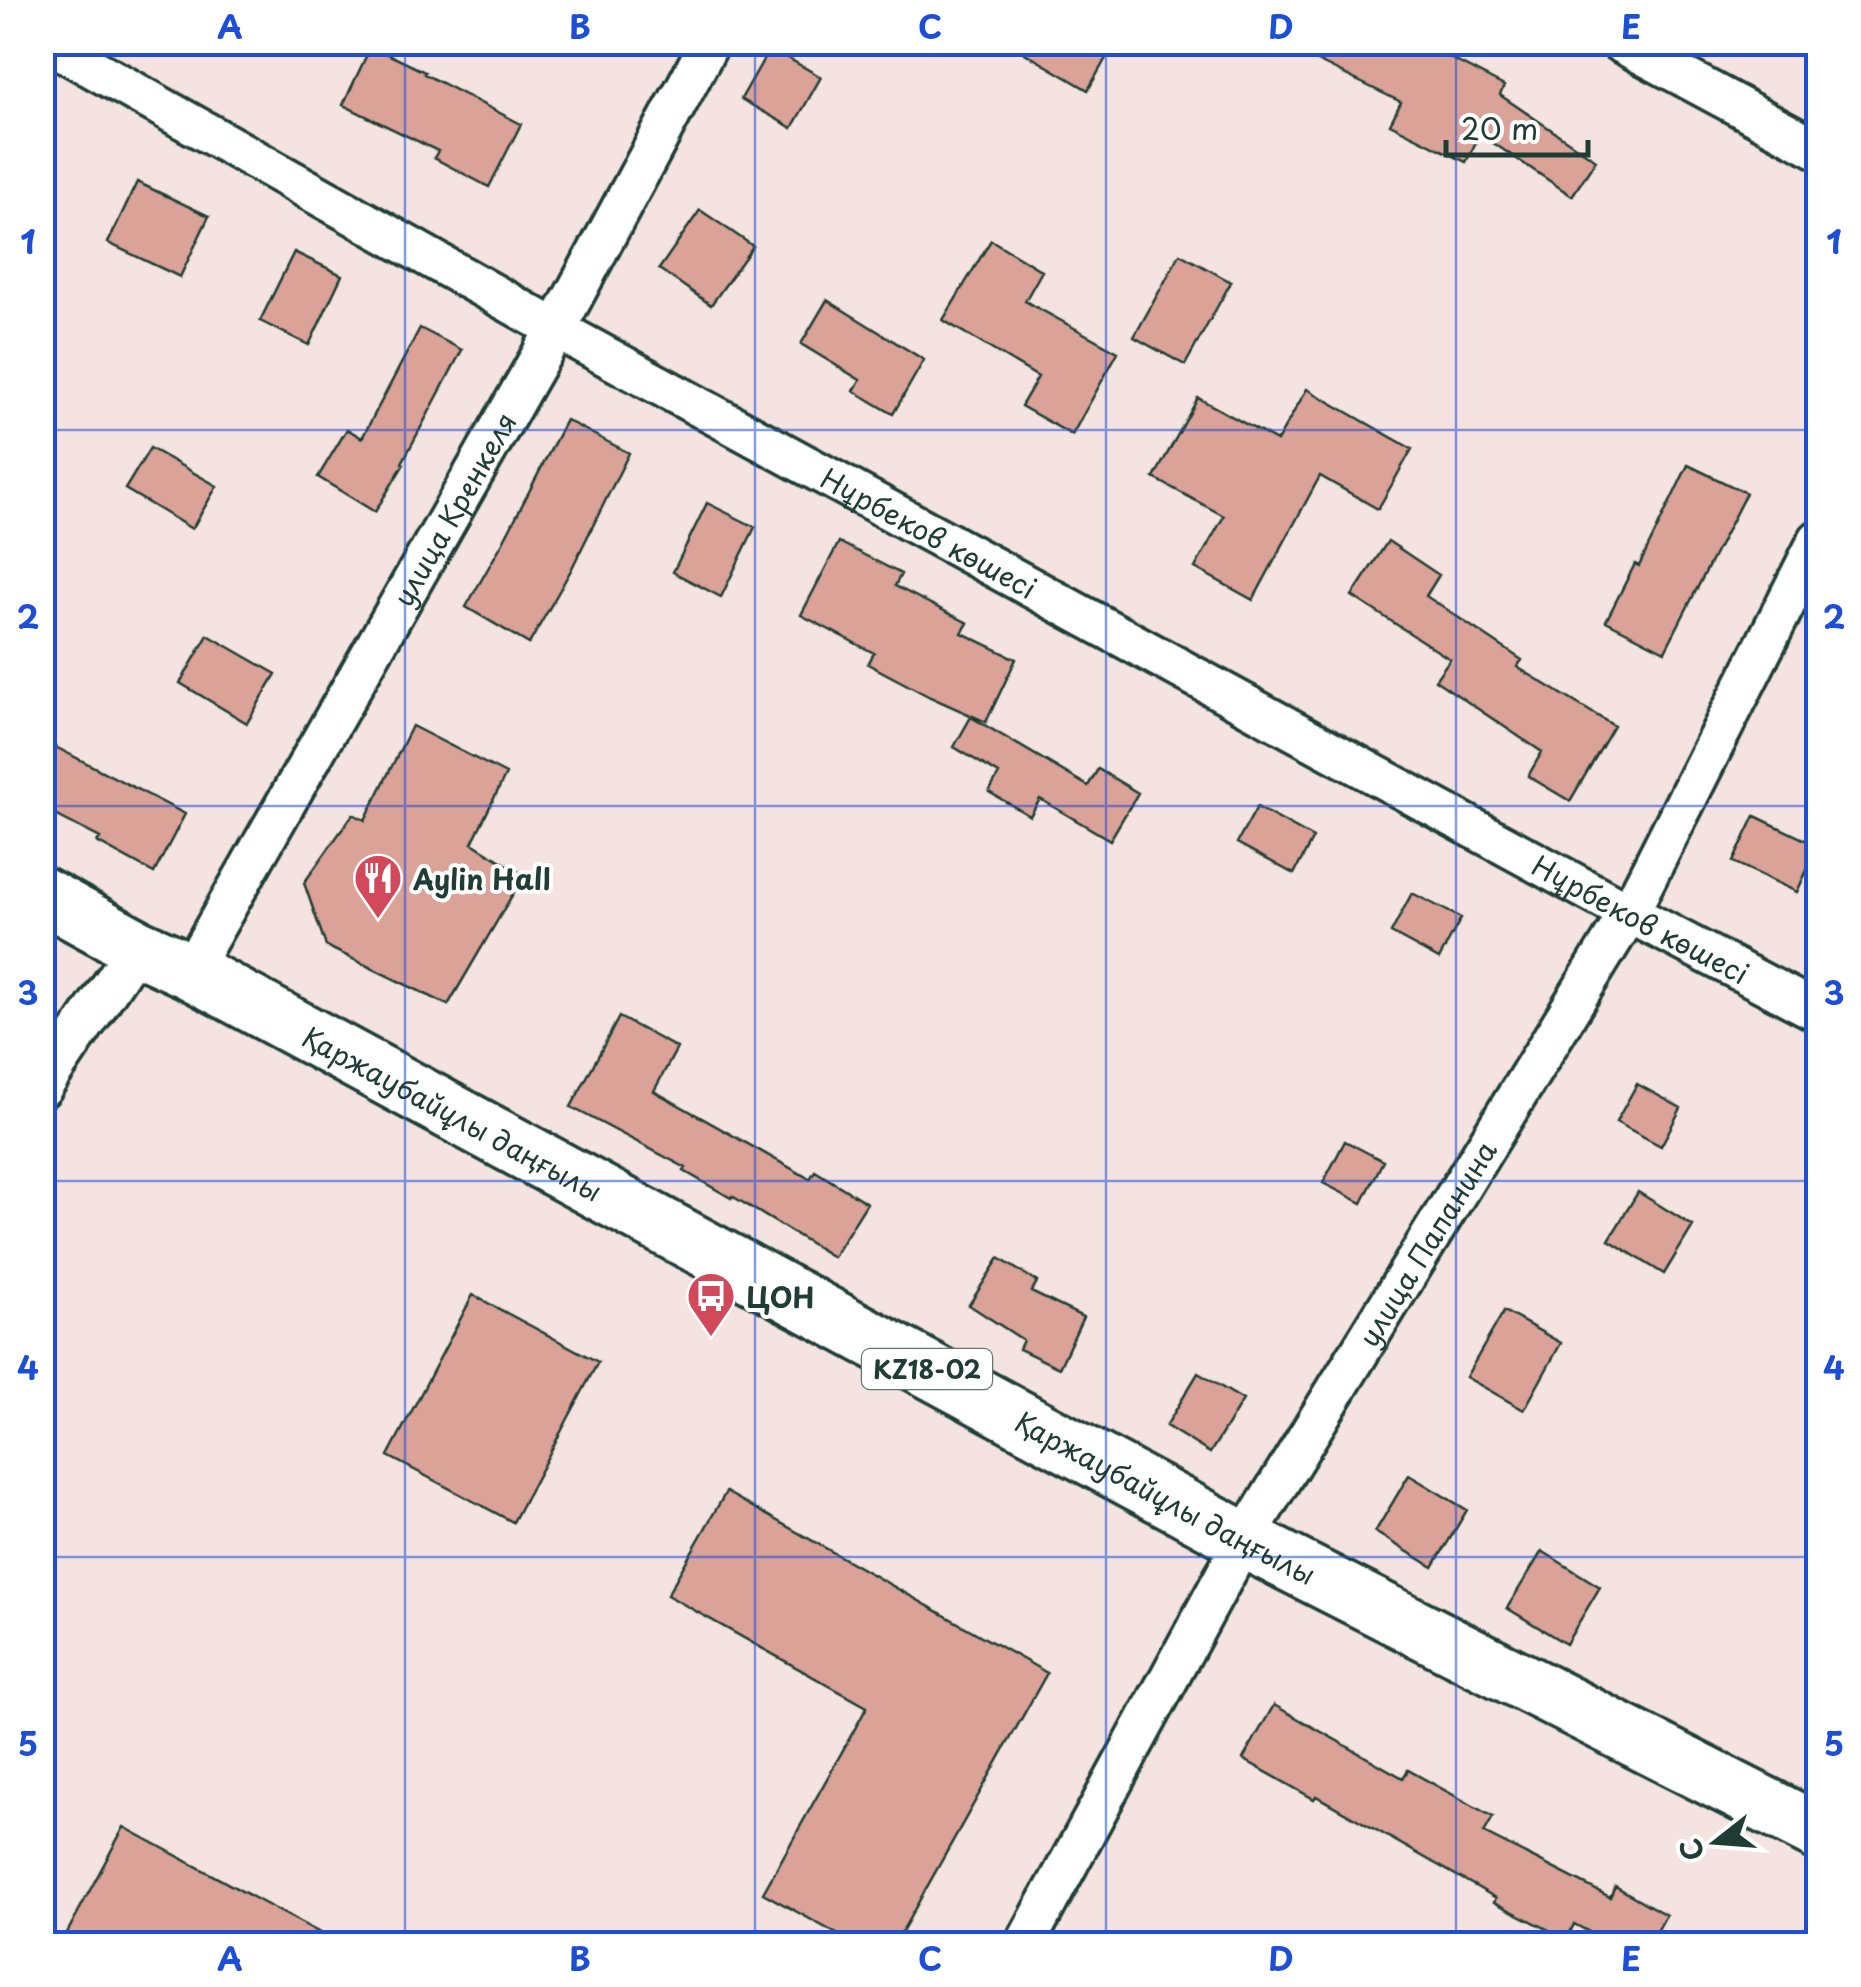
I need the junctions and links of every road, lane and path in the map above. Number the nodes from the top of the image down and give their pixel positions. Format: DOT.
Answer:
graph roads {
  1 [pos="46,42"];
  2 [pos="710,42"];
  3 [pos="1619,42"];
  4 [pos="1818,149"];
  5 [pos="556,329"];
  6 [pos="1818,540"];
  7 [pos="42,894"];
  8 [pos="1629,913"];
  9 [pos="137,946"];
  10 [pos="190,971"];
  11 [pos="1818,1012"];
  12 [pos="42,1088"];
  13 [pos="1244,1540"];
  14 [pos="1818,1832"];
  15 [pos="1025,1944"];
  1 -- 5 [label="street, Нұрбеков көшесі"];
  2 -- 5 [label="street, улица Кренкеля"];
  3 -- 4 [label="street"];
  5 -- 8 [label="street, Нұрбеков көшесі"];
  5 -- 10 [label="street, улица Кренкеля"];
  6 -- 8 [label="street, улица Папанина"];
  7 -- 9 [label="highway, Қаржаубайұлы даңғылы / KZ18-02"];
  8 -- 11 [label="street, Нұрбеков көшесі"];
  8 -- 13 [label="street, улица Папанина"];
  9 -- 10 [label="highway, Қаржаубайұлы даңғылы / KZ18-02"];
  9 -- 12 [label="street"];
  10 -- 13 [label="highway, Қаржаубайұлы даңғылы / KZ18-02"];
  13 -- 14 [label="highway, Қаржаубайұлы даңғылы / KZ18-02"];
  13 -- 15 [label="street, улица Папанина"];
}
